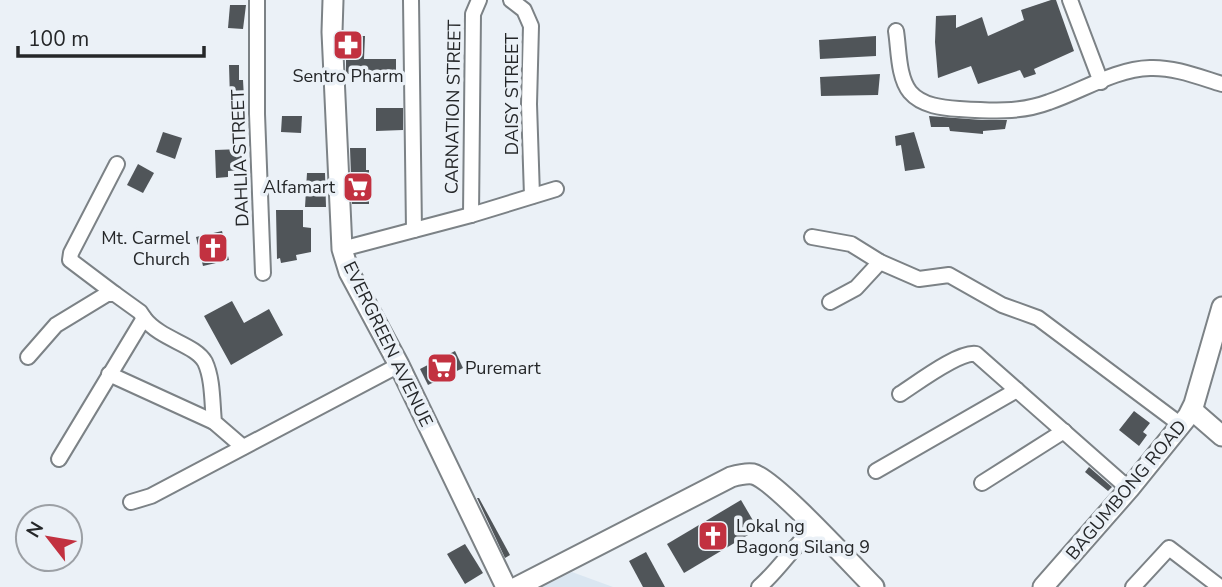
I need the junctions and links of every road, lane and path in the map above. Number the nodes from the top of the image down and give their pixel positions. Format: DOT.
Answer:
graph roads {
  1 [pos="257,0"];
  2 [pos="333,0"];
  3 [pos="411,0"];
  4 [pos="479,0"];
  5 [pos="511,0"];
  6 [pos="1070,0"];
  7 [pos="896,31"];
  8 [pos="1101,82"];
  9 [pos="1222,84"];
  10 [pos="117,164"];
  11 [pos="556,189"];
  12 [pos="532,196"];
  13 [pos="471,215"];
  14 [pos="414,230"];
  15 [pos="812,237"];
  16 [pos="342,249"];
  17 [pos="880,262"];
  18 [pos="263,273"];
  19 [pos="115,294"];
  20 [pos="830,302"];
  21 [pos="1222,307"];
  22 [pos="144,318"];
  23 [pos="28,358"];
  24 [pos="399,365"];
  25 [pos="109,374"];
  26 [pos="1017,390"];
  27 [pos="900,394"];
  28 [pos="1186,418"];
  29 [pos="214,422"];
  30 [pos="1064,431"];
  31 [pos="1222,436"];
  32 [pos="243,447"];
  33 [pos="59,458"];
  34 [pos="876,471"];
  35 [pos="982,483"];
  36 [pos="1129,489"];
  37 [pos="131,502"];
  38 [pos="815,527"];
  39 [pos="1135,586"];
  40 [pos="506,587"];
  41 [pos="517,587"];
  42 [pos="759,587"];
  43 [pos="874,587"];
  44 [pos="1043,587"];
  45 [pos="1220,587"];
  1 -- 18 [label="street, DAHLIA STREET"];
  2 -- 16 [label="street, EVERGREEN AVENUE"];
  3 -- 14 [label="street"];
  4 -- 13 [label="street, CARNATION STREET"];
  5 -- 12 [label="street, DAISY STREET"];
  6 -- 8 [label="street"];
  7 -- 8 [label="street"];
  8 -- 9 [label="street"];
  10 -- 19 [label="street"];
  11 -- 12 [label="street"];
  12 -- 13 [label="street"];
  13 -- 14 [label="street"];
  14 -- 16 [label="street"];
  15 -- 17 [label="street"];
  16 -- 24 [label="street, EVERGREEN AVENUE"];
  17 -- 20 [label="street"];
  17 -- 28 [label="street"];
  19 -- 22 [label="street"];
  19 -- 23 [label="street"];
  21 -- 28 [label="street, BAGUMBONG ROAD"];
  22 -- 25 [label="street"];
  22 -- 29 [label="street"];
  24 -- 32 [label="street"];
  24 -- 40 [label="street, EVERGREEN AVENUE"];
  25 -- 29 [label="street"];
  25 -- 33 [label="street"];
  26 -- 27 [label="street"];
  26 -- 30 [label="street"];
  26 -- 34 [label="street"];
  28 -- 31 [label="street"];
  28 -- 36 [label="street, BAGUMBONG ROAD"];
  29 -- 32 [label="street"];
  30 -- 35 [label="street"];
  30 -- 36 [label="street"];
  32 -- 37 [label="street"];
  36 -- 44 [label="street, BAGUMBONG ROAD"];
  38 -- 41 [label="street"];
  38 -- 42 [label="street"];
  38 -- 43 [label="street"];
  39 -- 45 [label="street"];
}
